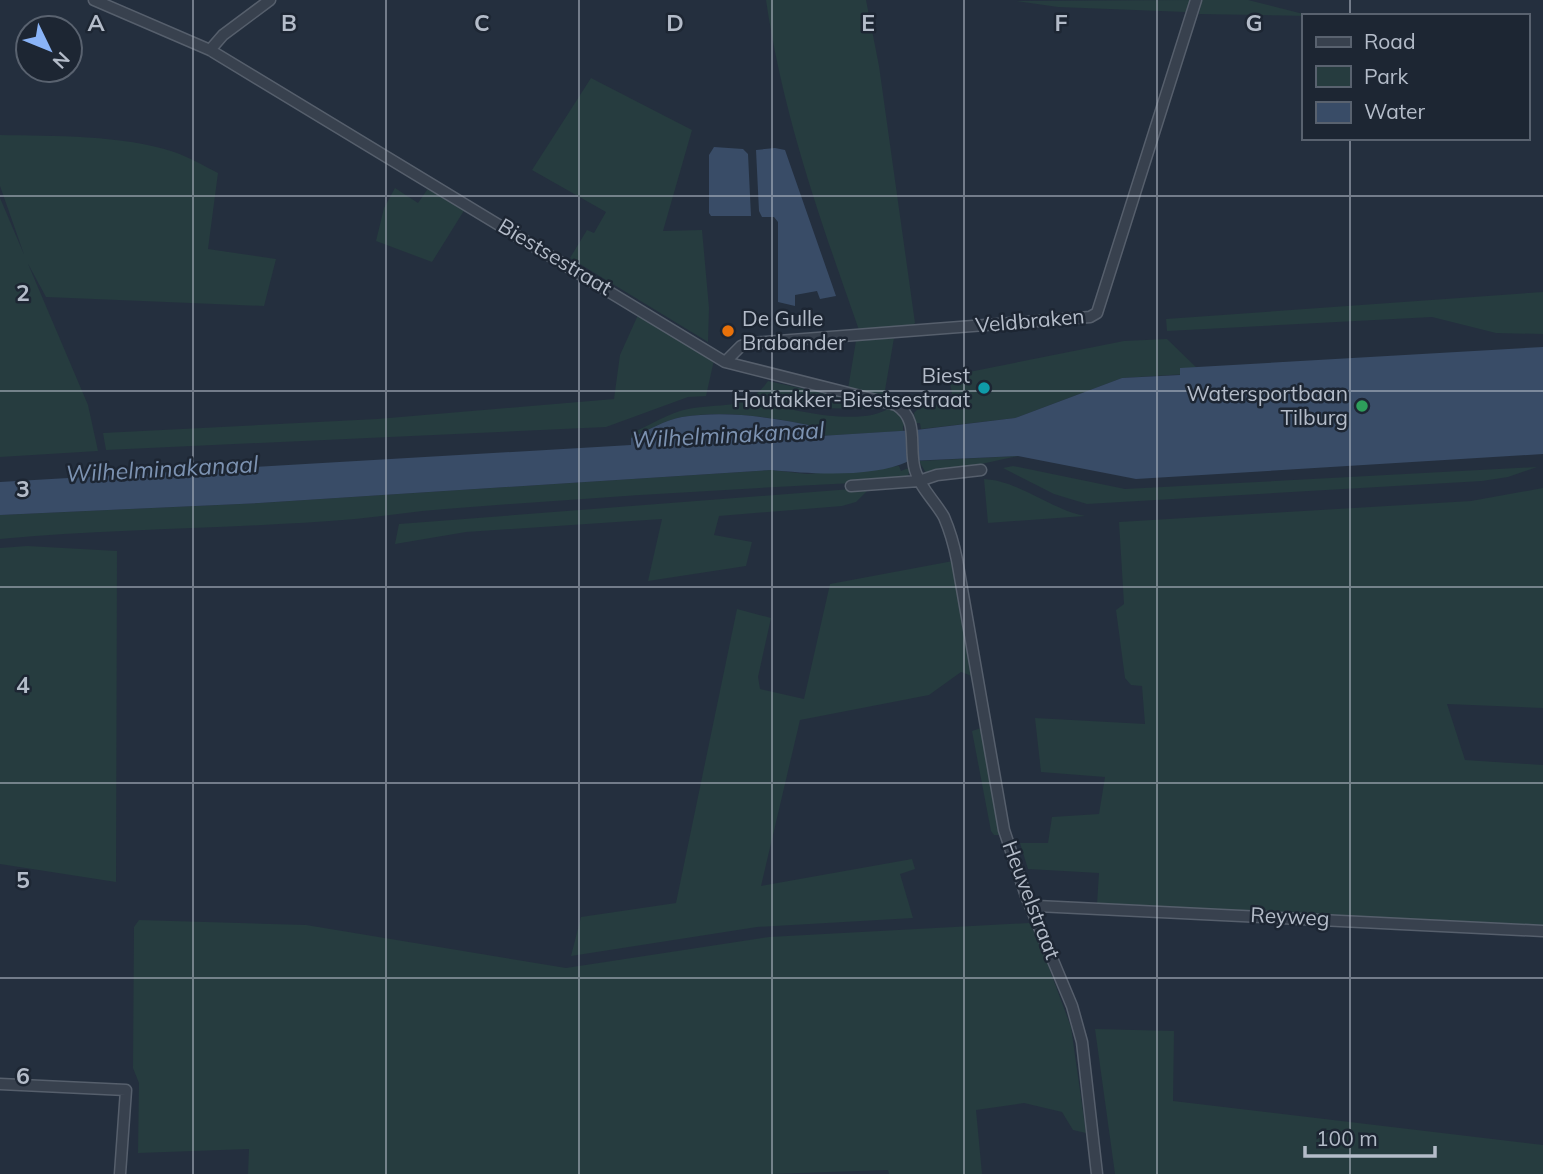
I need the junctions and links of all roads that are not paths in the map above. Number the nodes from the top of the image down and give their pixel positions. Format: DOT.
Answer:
graph roads {
  1 [pos="94,0"];
  2 [pos="270,0"];
  3 [pos="1196,0"];
  4 [pos="210,50"];
  5 [pos="725,362"];
  6 [pos="981,470"];
  7 [pos="919,481"];
  8 [pos="851,486"];
  9 [pos="952,541"];
  10 [pos="1037,906"];
  11 [pos="1543,930"];
  12 [pos="0,1084"];
  13 [pos="120,1174"];
  14 [pos="1097,1174"];
  1 -- 4 [label="street, Biestsestraat"];
  2 -- 4 [label="street"];
  3 -- 5 [label="street, Veldbraken"];
  4 -- 5 [label="street, Biestsestraat"];
  5 -- 7 [label="street, Biestsestraat"];
  6 -- 7 [label="street"];
  7 -- 8 [label="street"];
  7 -- 9 [label="street, Biestsestraat"];
  9 -- 14 [label="street, Heuvelstraat"];
  10 -- 11 [label="street, Reyweg"];
  12 -- 13 [label="street"];
}
